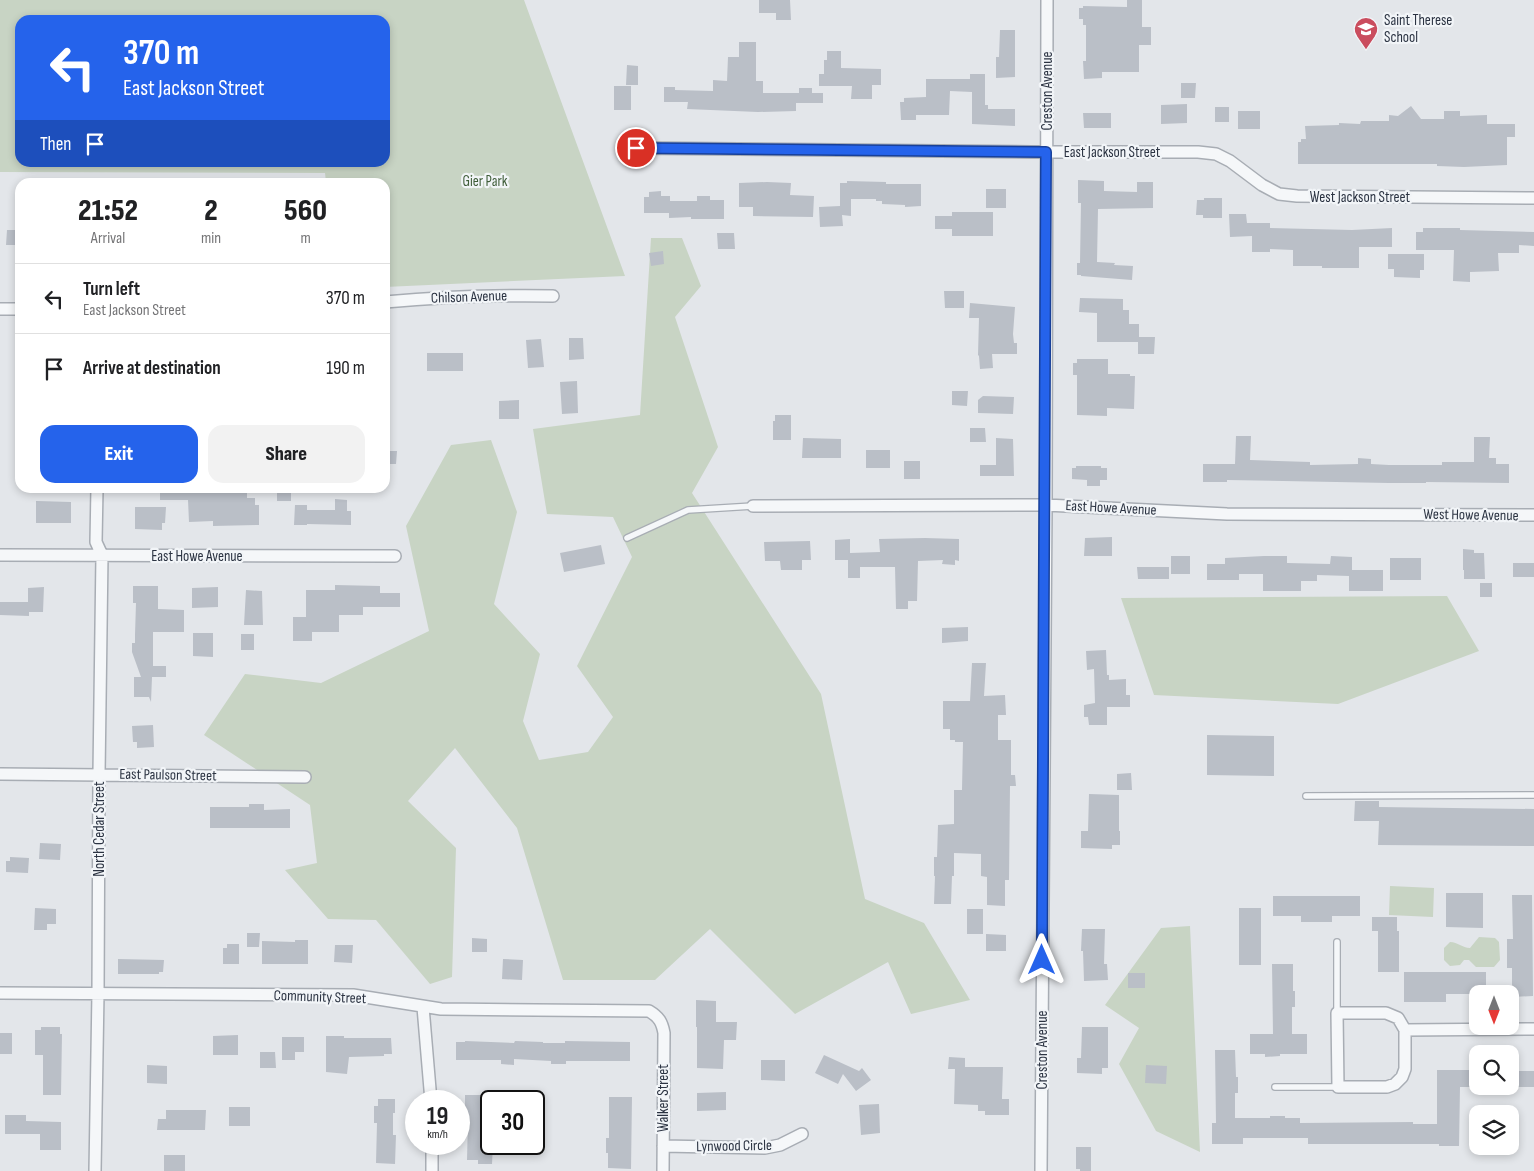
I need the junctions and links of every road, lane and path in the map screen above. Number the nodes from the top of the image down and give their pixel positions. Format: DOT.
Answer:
graph roads {
  1 [pos="1047,0"];
  2 [pos="636,148"];
  3 [pos="1046,152"];
  4 [pos="1198,152"];
  5 [pos="1534,198"];
  6 [pos="553,296"];
  7 [pos="390,301"];
  8 [pos="0,309"];
  9 [pos="15,310"];
  10 [pos="97,493"];
  11 [pos="1046,505"];
  12 [pos="753,506"];
  13 [pos="1408,514"];
  14 [pos="1534,515"];
  15 [pos="627,538"];
  16 [pos="0,555"];
  17 [pos="102,555"];
  18 [pos="395,556"];
  19 [pos="0,774"];
  20 [pos="99,774"];
  21 [pos="305,777"];
  22 [pos="1534,795"];
  23 [pos="1306,796"];
  24 [pos="1337,942"];
  25 [pos="0,993"];
  26 [pos="98,993"];
  27 [pos="424,1007"];
  28 [pos="1337,1013"];
  29 [pos="662,1025"];
  30 [pos="1534,1029"];
  31 [pos="1405,1030"];
  32 [pos="1275,1088"];
  33 [pos="1338,1088"];
  34 [pos="430,1090"];
  35 [pos="802,1134"];
  36 [pos="663,1146"];
  37 [pos="432,1155"];
  38 [pos="95,1171"];
  39 [pos="432,1171"];
  40 [pos="663,1171"];
  41 [pos="1041,1171"];
  1 -- 3 [label="street, Creston Avenue"];
  2 -- 3 [label="street, East Jackson Street"];
  3 -- 4 [label="street, East Jackson Street"];
  3 -- 11 [label="street, Creston Avenue"];
  4 -- 5 [label="street, West Jackson Street"];
  6 -- 7 [label="street, Chilson Avenue"];
  8 -- 9 [label="street"];
  10 -- 17 [label="street, North Cedar Street"];
  11 -- 12 [label="street, East Howe Avenue"];
  11 -- 13 [label="street, East Howe Avenue"];
  11 -- 41 [label="street, Creston Avenue"];
  12 -- 15 [label="lane"];
  13 -- 14 [label="street, West Howe Avenue"];
  16 -- 17 [label="street, East Howe Avenue"];
  17 -- 18 [label="street, East Howe Avenue"];
  17 -- 20 [label="street, North Cedar Street"];
  19 -- 20 [label="street, East Paulson Street"];
  20 -- 21 [label="street, East Paulson Street"];
  20 -- 26 [label="street, North Cedar Street"];
  22 -- 23 [label="lane"];
  24 -- 28 [label="lane"];
  25 -- 26 [label="street, Community Street"];
  26 -- 27 [label="street, Community Street"];
  26 -- 38 [label="street, North Cedar Street"];
  27 -- 29 [label="street, Community Street"];
  27 -- 34 [label="street"];
  28 -- 31 [label="street"];
  28 -- 33 [label="street"];
  29 -- 36 [label="street, Walker Street"];
  30 -- 31 [label="street"];
  31 -- 33 [label="street"];
  32 -- 33 [label="lane"];
  35 -- 36 [label="street, Lynwood Circle"];
  36 -- 40 [label="street, Walker Street"];
  37 -- 39 [label="street"];
}
